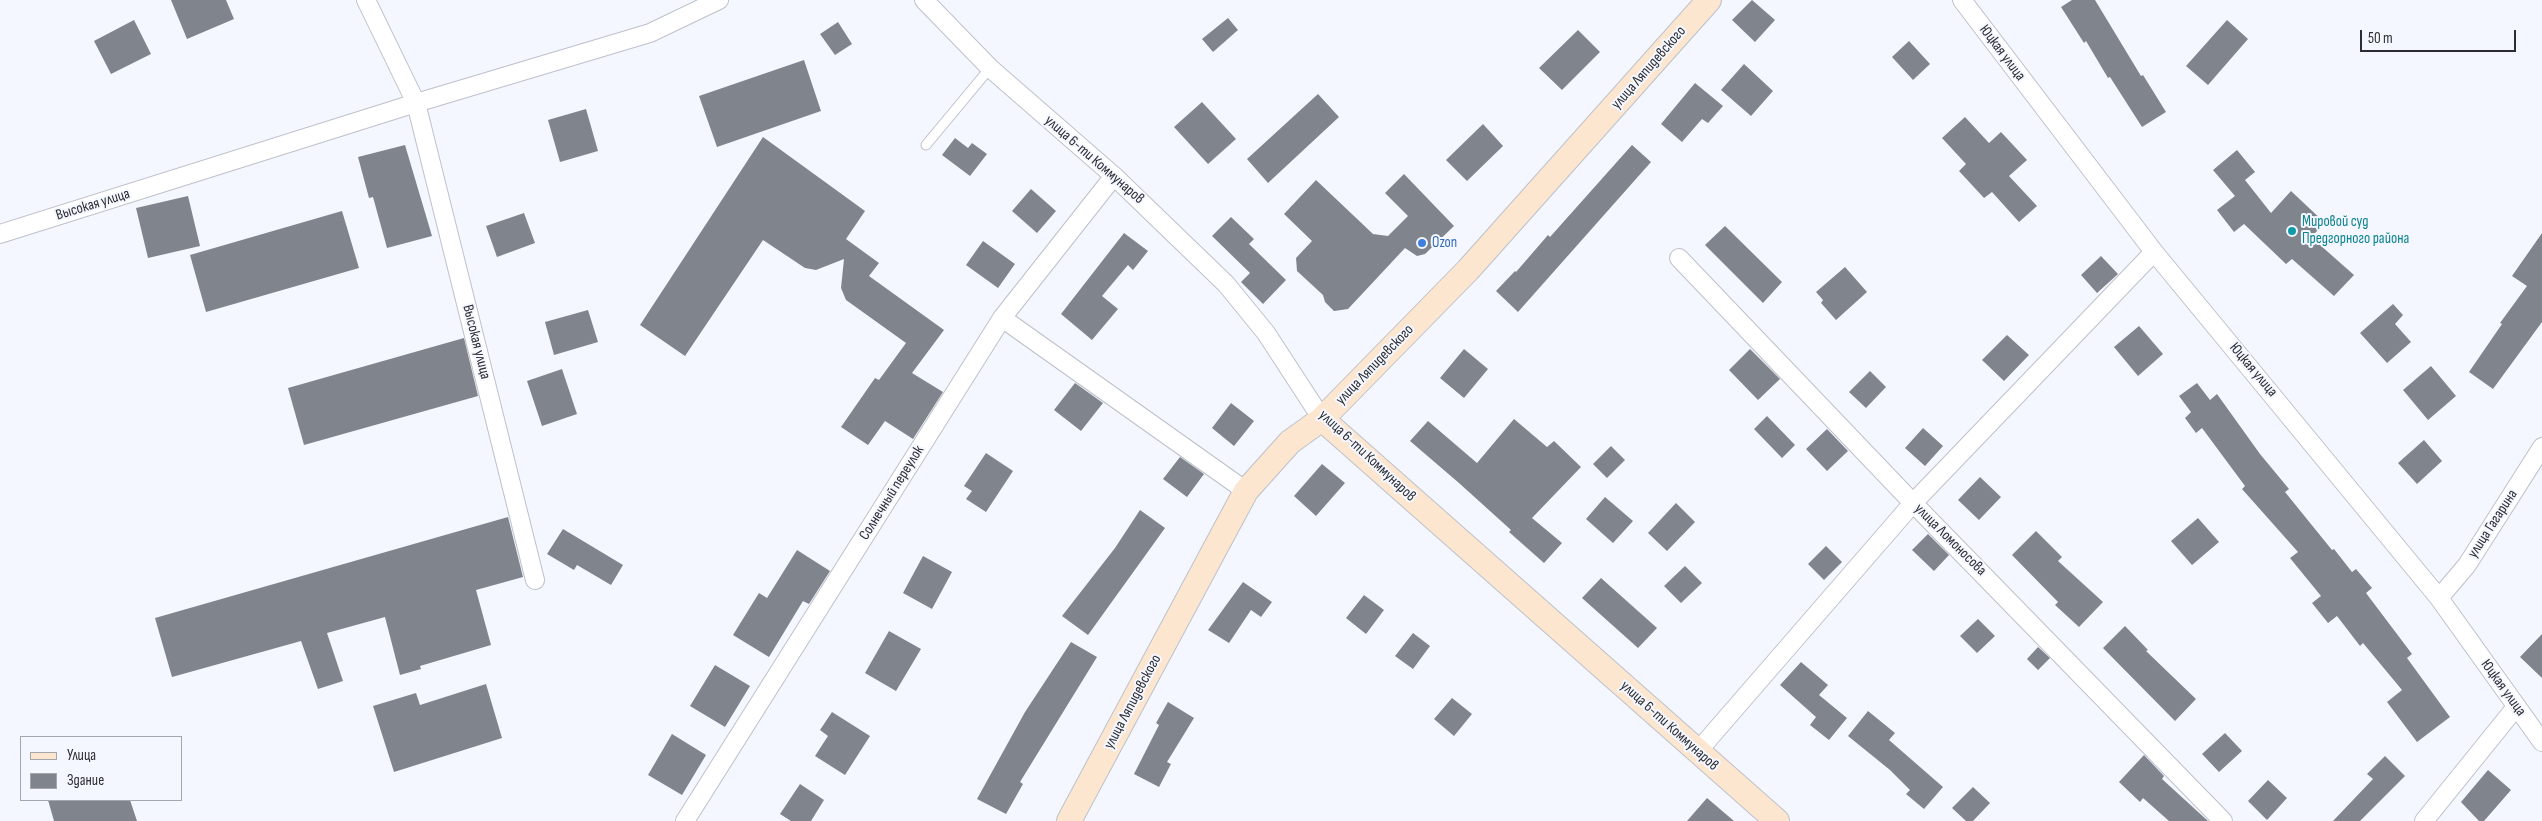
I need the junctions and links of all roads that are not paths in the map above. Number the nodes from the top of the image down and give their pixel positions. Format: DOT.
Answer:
graph roads {
  1 [pos="366,0"];
  2 [pos="720,0"];
  3 [pos="924,0"];
  4 [pos="1709,0"];
  5 [pos="1971,4"];
  6 [pos="990,68"];
  7 [pos="416,103"];
  8 [pos="926,145"];
  9 [pos="1114,176"];
  10 [pos="0,234"];
  11 [pos="2154,252"];
  12 [pos="1679,258"];
  13 [pos="1002,318"];
  14 [pos="1322,419"];
  15 [pos="2542,447"];
  16 [pos="1246,491"];
  17 [pos="1914,503"];
  18 [pos="535,580"];
  19 [pos="2439,598"];
  20 [pos="2516,706"];
  21 [pos="2542,742"];
  22 [pos="1698,751"];
  23 [pos="685,821"];
  24 [pos="1069,821"];
  25 [pos="1777,821"];
  26 [pos="2224,821"];
  27 [pos="2424,821"];
  1 -- 7 [label="street, Высокая улица"];
  2 -- 7 [label="street, Высокая улица"];
  3 -- 6 [label="street, улица 6-ти Коммунаров"];
  4 -- 14 [label="main road, улица Ляпидевского"];
  5 -- 11 [label="street, Юцкая улица"];
  6 -- 8 [label="lane"];
  6 -- 9 [label="street, улица 6-ти Коммунаров"];
  7 -- 10 [label="street, Высокая улица"];
  7 -- 18 [label="street, Высокая улица"];
  9 -- 13 [label="street, Солнечный переулок"];
  9 -- 14 [label="street, улица 6-ти Коммунаров"];
  11 -- 17 [label="street"];
  11 -- 19 [label="street, Юцкая улица"];
  12 -- 17 [label="street, улица Ломоносова"];
  13 -- 16 [label="street"];
  13 -- 23 [label="street, Солнечный переулок"];
  14 -- 16 [label="main road, улица Ляпидевского"];
  14 -- 22 [label="main road, улица 6-ти Коммунаров"];
  15 -- 19 [label="street, улица Гагарина"];
  16 -- 24 [label="main road, улица Ляпидевского"];
  17 -- 22 [label="street"];
  17 -- 26 [label="street, улица Ломоносова"];
  19 -- 20 [label="street, Юцкая улица"];
  20 -- 21 [label="street, Юцкая улица"];
  20 -- 27 [label="street"];
  22 -- 25 [label="main road, улица 6-ти Коммунаров"];
}
